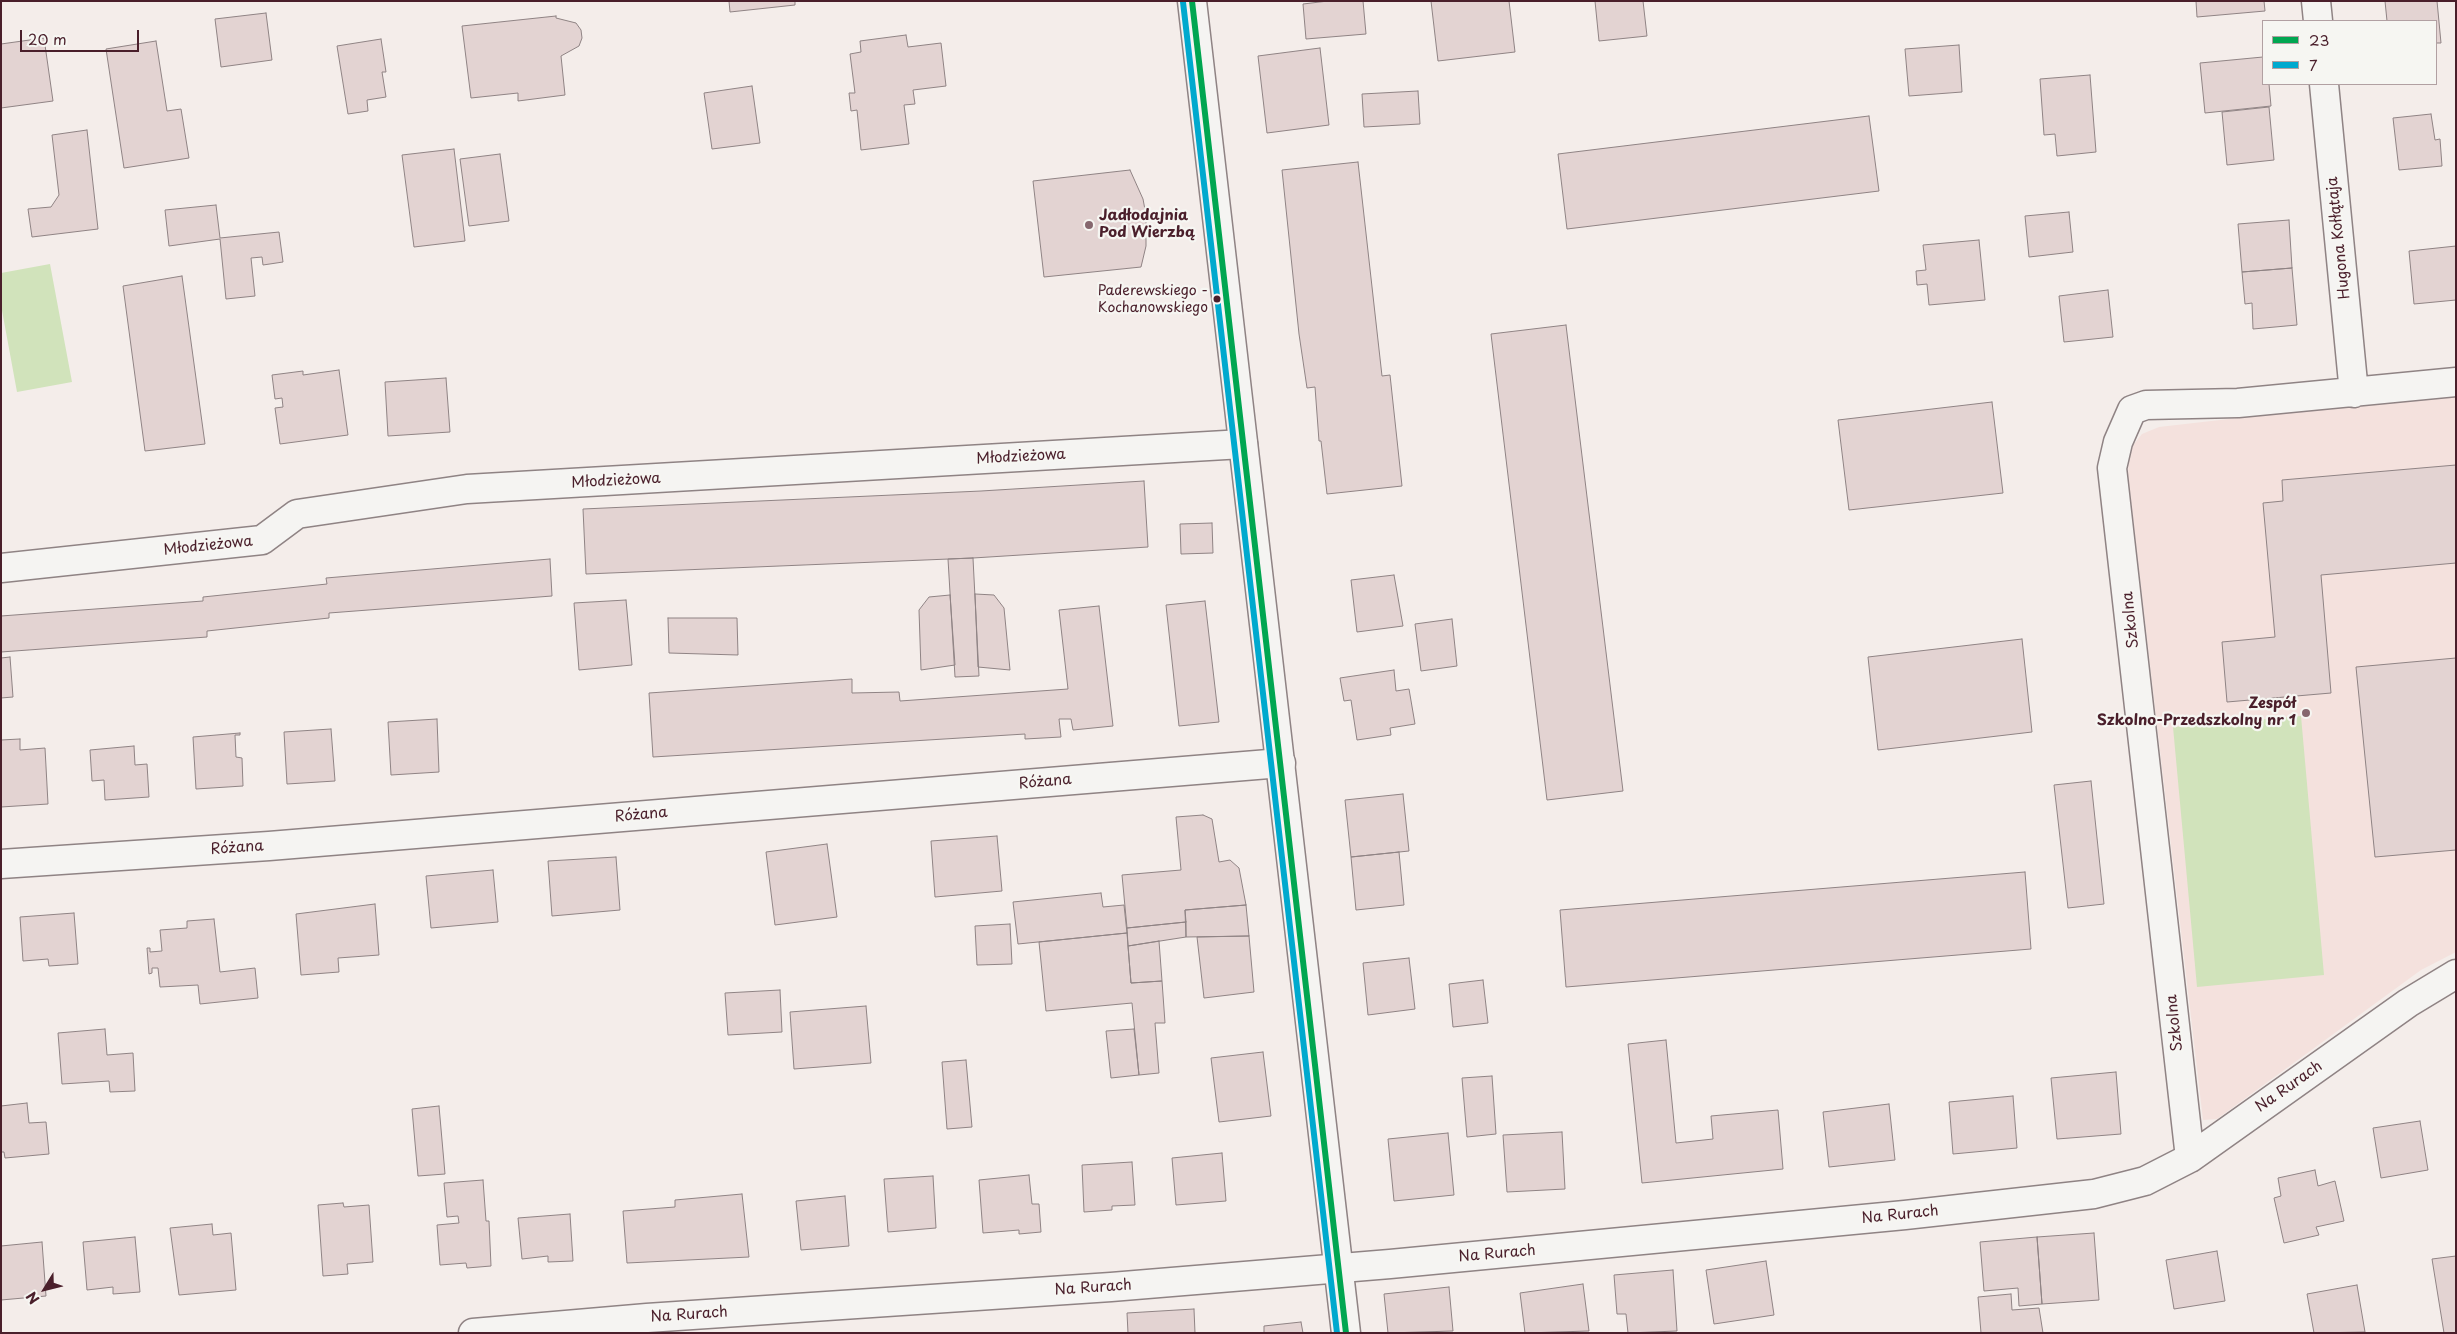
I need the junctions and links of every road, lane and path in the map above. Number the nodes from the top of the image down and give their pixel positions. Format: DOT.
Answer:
graph roads {
  1 [pos="1192,1"];
  2 [pos="2316,1"];
  3 [pos="2318,20"];
  4 [pos="2324,85"];
  5 [pos="2456,382"];
  6 [pos="2354,393"];
  7 [pos="1243,444"];
  8 [pos="1,568"];
  9 [pos="1281,763"];
  10 [pos="1,864"];
  11 [pos="2456,974"];
  12 [pos="2190,1158"];
  13 [pos="1339,1267"];
  14 [pos="473,1333"];
  15 [pos="1346,1333"];
  1 -- 7 [label="street"];
  2 -- 3 [label="street"];
  4 -- 6 [label="street, Hugona Kołłątaja"];
  5 -- 6 [label="street, Szkolna"];
  6 -- 12 [label="street, Szkolna"];
  7 -- 8 [label="street, Młodzieżowa"];
  7 -- 9 [label="street"];
  9 -- 10 [label="street, Różana"];
  9 -- 13 [label="street"];
  11 -- 12 [label="street, Na Rurach"];
  12 -- 13 [label="street, Na Rurach"];
  13 -- 14 [label="street, Na Rurach"];
  13 -- 15 [label="street"];
}
